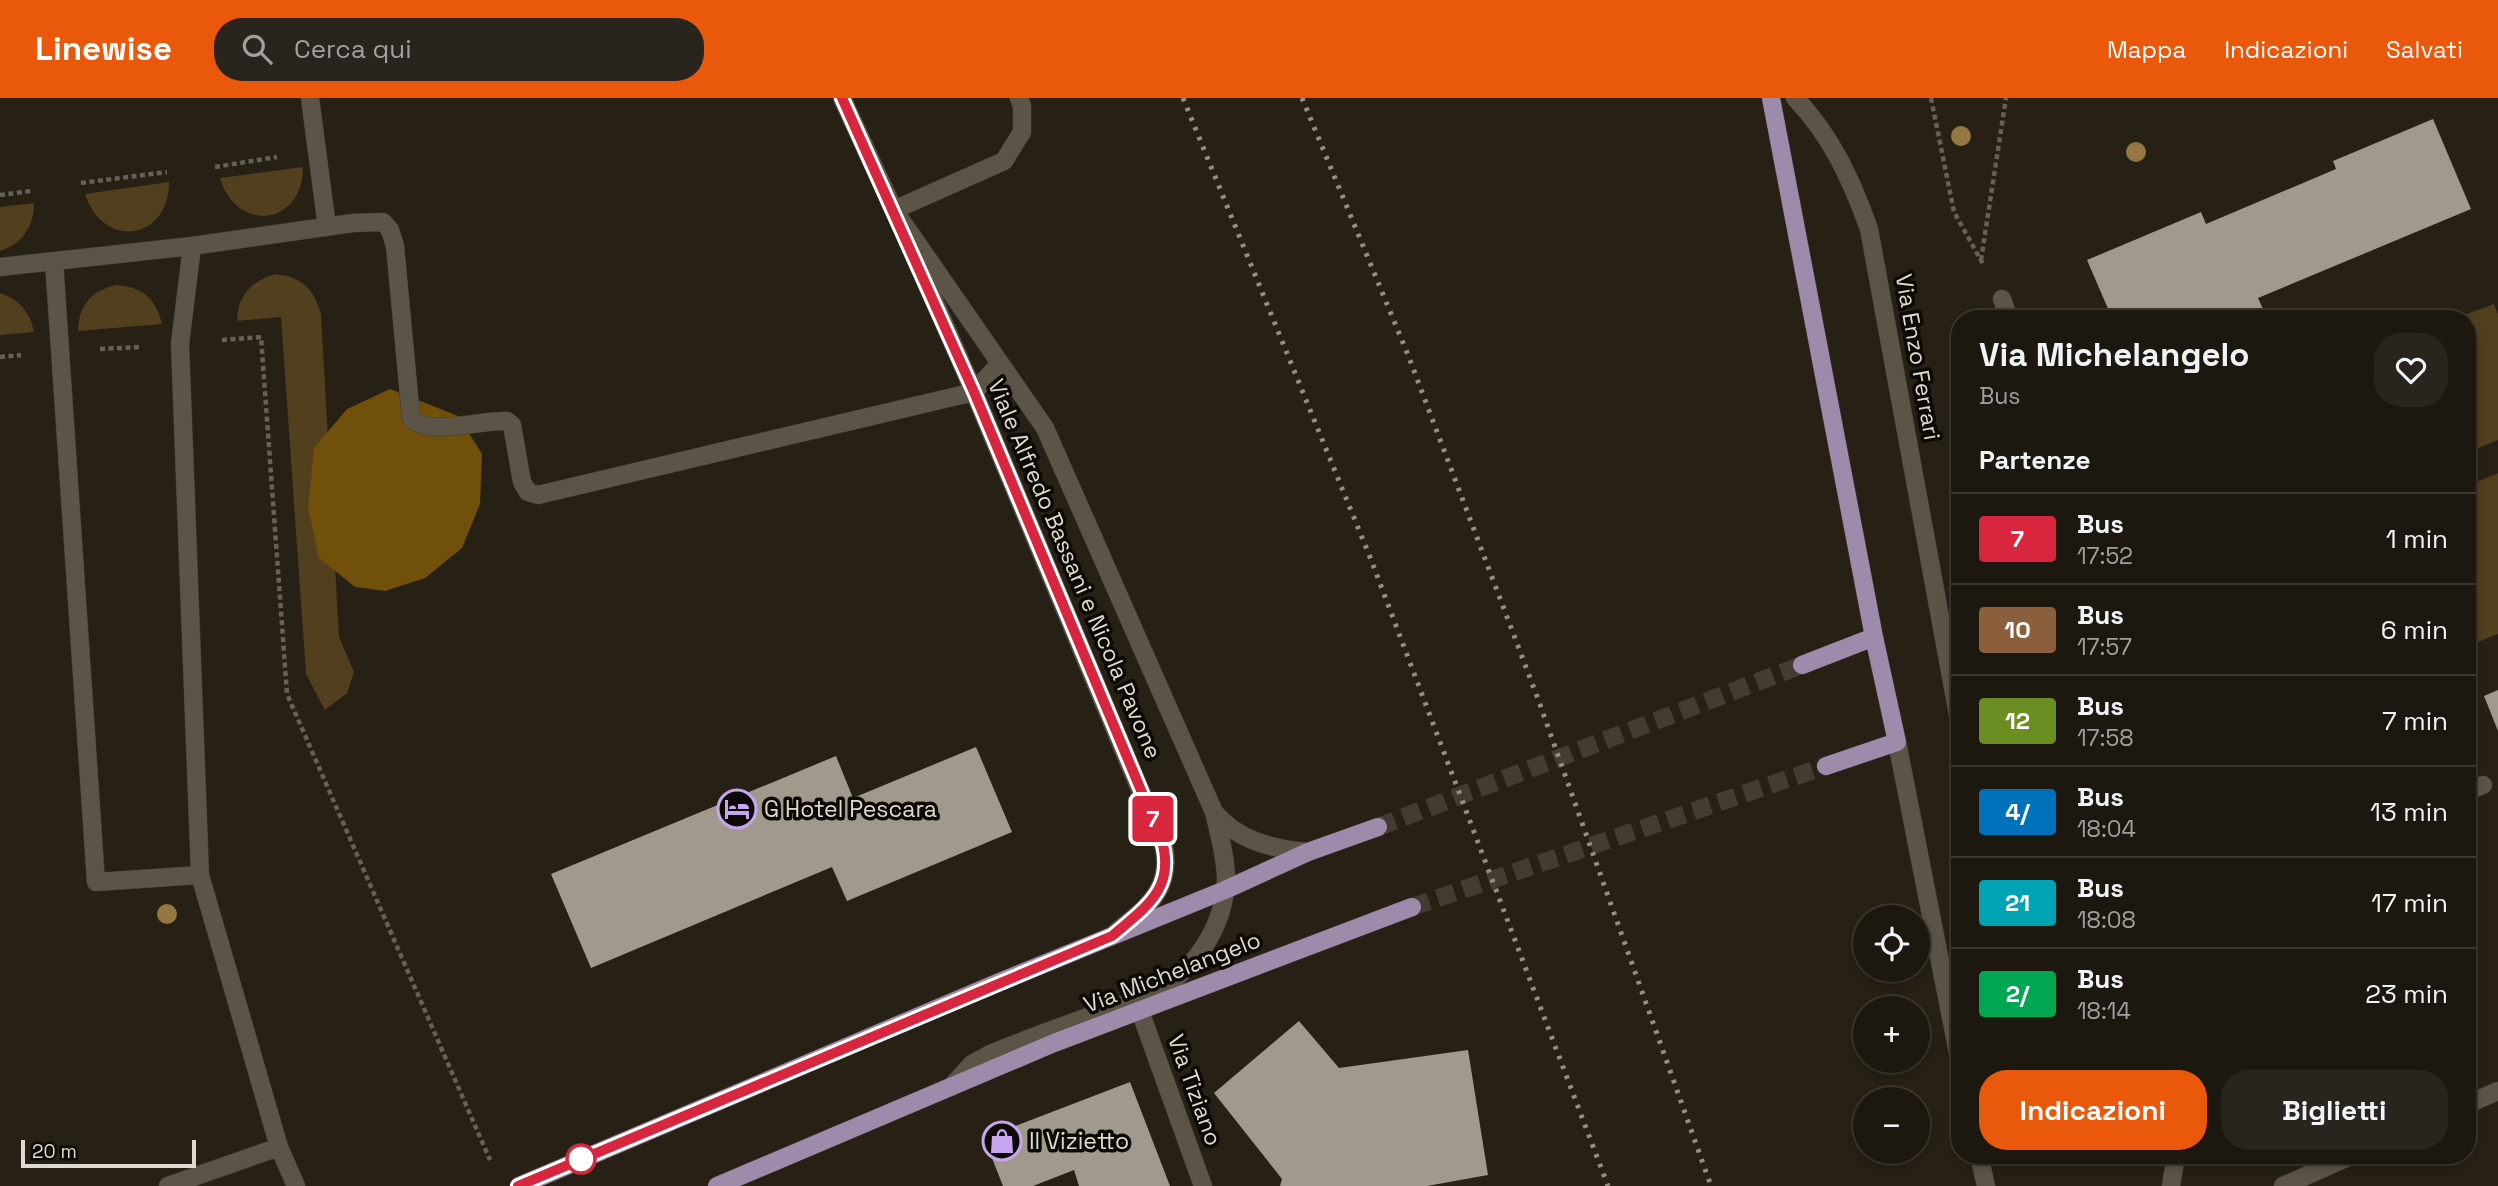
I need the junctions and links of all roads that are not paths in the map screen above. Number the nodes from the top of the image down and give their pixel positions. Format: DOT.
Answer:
graph roads {
  1 [pos="310,98"];
  2 [pos="842,98"];
  3 [pos="1019,98"];
  4 [pos="1771,98"];
  5 [pos="1795,98"];
  6 [pos="894,210"];
  7 [pos="327,227"];
  8 [pos="192,246"];
  9 [pos="54,261"];
  10 [pos="0,267"];
  11 [pos="2002,299"];
  12 [pos="2007,310"];
  13 [pos="1000,363"];
  14 [pos="974,392"];
  15 [pos="1874,637"];
  16 [pos="1802,664"];
  17 [pos="1951,677"];
  18 [pos="1897,743"];
  19 [pos="1826,766"];
  20 [pos="1214,812"];
  21 [pos="1378,827"];
  22 [pos="1308,852"];
  23 [pos="200,875"];
  24 [pos="1225,890"];
  25 [pos="1412,907"];
  26 [pos="1112,936"];
  27 [pos="1140,1012"];
  28 [pos="1951,1017"];
  29 [pos="951,1087"];
  30 [pos="2498,1091"];
  31 [pos="2476,1101"];
  32 [pos="279,1147"];
  33 [pos="1981,1164"];
  34 [pos="2175,1164"];
  35 [pos="2333,1164"];
  36 [pos="168,1186"];
  37 [pos="296,1186"];
  38 [pos="519,1186"];
  39 [pos="717,1186"];
  40 [pos="1203,1186"];
  41 [pos="1986,1186"];
  42 [pos="2171,1186"];
  43 [pos="2283,1186"];
  1 -- 7 [label="street"];
  2 -- 6 [label="street, Viale Alfredo Bassani e Nicola Pavone"];
  3 -- 6 [label="street"];
  4 -- 15 [label="main road"];
  5 -- 17 [label="street, Via Enzo Ferrari"];
  6 -- 13 [label="street, Viale Alfredo Bassani e Nicola Pavone"];
  6 -- 14 [label="street, Viale Alfredo Bassani e Nicola Pavone"];
  7 -- 8 [label="street"];
  7 -- 14 [label="street"];
  8 -- 9 [label="street"];
  8 -- 23 [label="street"];
  9 -- 10 [label="street"];
  9 -- 23 [label="street"];
  11 -- 12 [label="street"];
  13 -- 14 [label="street"];
  13 -- 20 [label="street, Viale Alfredo Bassani e Nicola Pavone"];
  14 -- 26 [label="street, Viale Alfredo Bassani e Nicola Pavone"];
  15 -- 16 [label="main road"];
  15 -- 18 [label="main road"];
  18 -- 19 [label="main road"];
  18 -- 28 [label="street"];
  20 -- 22 [label="street, Viale Alfredo Bassani e Nicola Pavone"];
  20 -- 24 [label="street, Viale Alfredo Bassani e Nicola Pavone"];
  21 -- 22 [label="main road"];
  22 -- 24 [label="main road"];
  23 -- 32 [label="street"];
  24 -- 26 [label="main road"];
  24 -- 29 [label="street, Via Michelangelo"];
  25 -- 27 [label="main road, Via Michelangelo"];
  26 -- 38 [label="main road"];
  27 -- 29 [label="main road, Via Michelangelo"];
  27 -- 40 [label="street, Via Tiziano"];
  29 -- 39 [label="main road, Via Michelangelo"];
  30 -- 31 [label="street"];
  32 -- 36 [label="street"];
  32 -- 37 [label="street"];
  33 -- 41 [label="street"];
  34 -- 42 [label="street"];
  35 -- 43 [label="street"];
}
